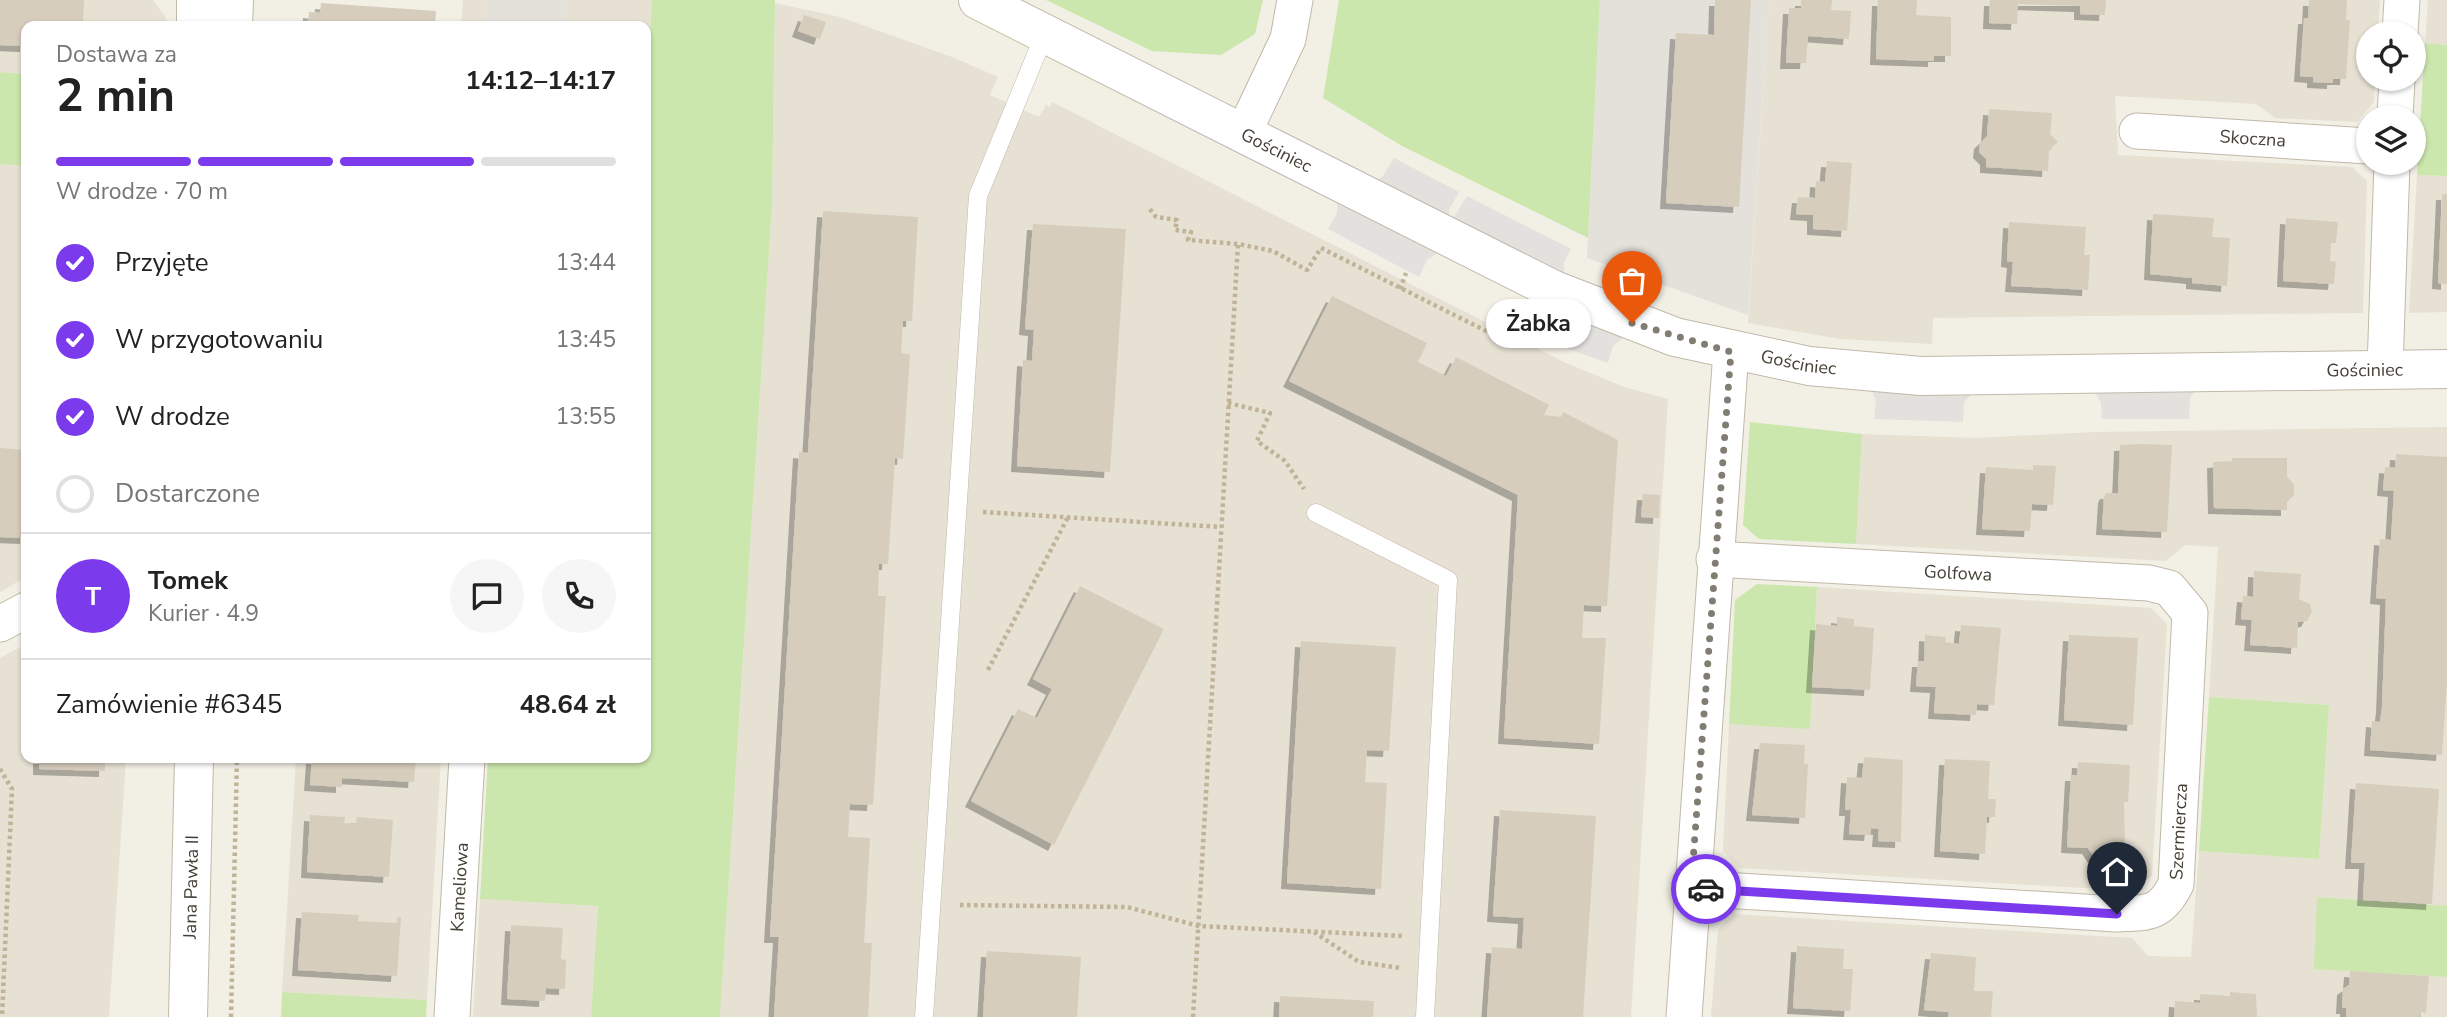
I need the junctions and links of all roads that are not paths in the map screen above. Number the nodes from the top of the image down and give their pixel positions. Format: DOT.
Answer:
graph roads {
  1 [pos="196,0"];
  2 [pos="234,0"];
  3 [pos="978,0"];
  4 [pos="1295,0"];
  5 [pos="2402,0"];
  6 [pos="196,21"];
  7 [pos="233,21"];
  8 [pos="2401,21"];
  9 [pos="1045,33"];
  10 [pos="2137,131"];
  11 [pos="1243,134"];
  12 [pos="2356,145"];
  13 [pos="2392,175"];
  14 [pos="1731,352"];
  15 [pos="2385,369"];
  16 [pos="2447,369"];
  17 [pos="1315,513"];
  18 [pos="1714,559"];
  19 [pos="21,613"];
  20 [pos="2190,614"];
  21 [pos="0,624"];
  22 [pos="194,763"];
  23 [pos="467,763"];
  24 [pos="1691,888"];
  25 [pos="188,1017"];
  26 [pos="452,1017"];
  27 [pos="924,1017"];
  28 [pos="1425,1017"];
  29 [pos="1684,1017"];
  1 -- 6 [label="street"];
  2 -- 7 [label="street"];
  3 -- 9 [label="street, Gościniec"];
  4 -- 11 [label="street"];
  5 -- 8 [label="street"];
  9 -- 11 [label="street, Gościniec"];
  9 -- 27 [label="lane"];
  10 -- 12 [label="street, Skoczna"];
  11 -- 14 [label="street, Gościniec"];
  13 -- 15 [label="street"];
  14 -- 15 [label="street, Gościniec"];
  14 -- 18 [label="street"];
  15 -- 16 [label="street, Gościniec"];
  17 -- 28 [label="lane"];
  18 -- 20 [label="street, Golfowa"];
  18 -- 24 [label="street"];
  19 -- 21 [label="street"];
  20 -- 24 [label="street, Szermiercza"];
  22 -- 25 [label="street, Jana Pawła II"];
  23 -- 26 [label="street, Kameliowa"];
  24 -- 29 [label="street"];
}
